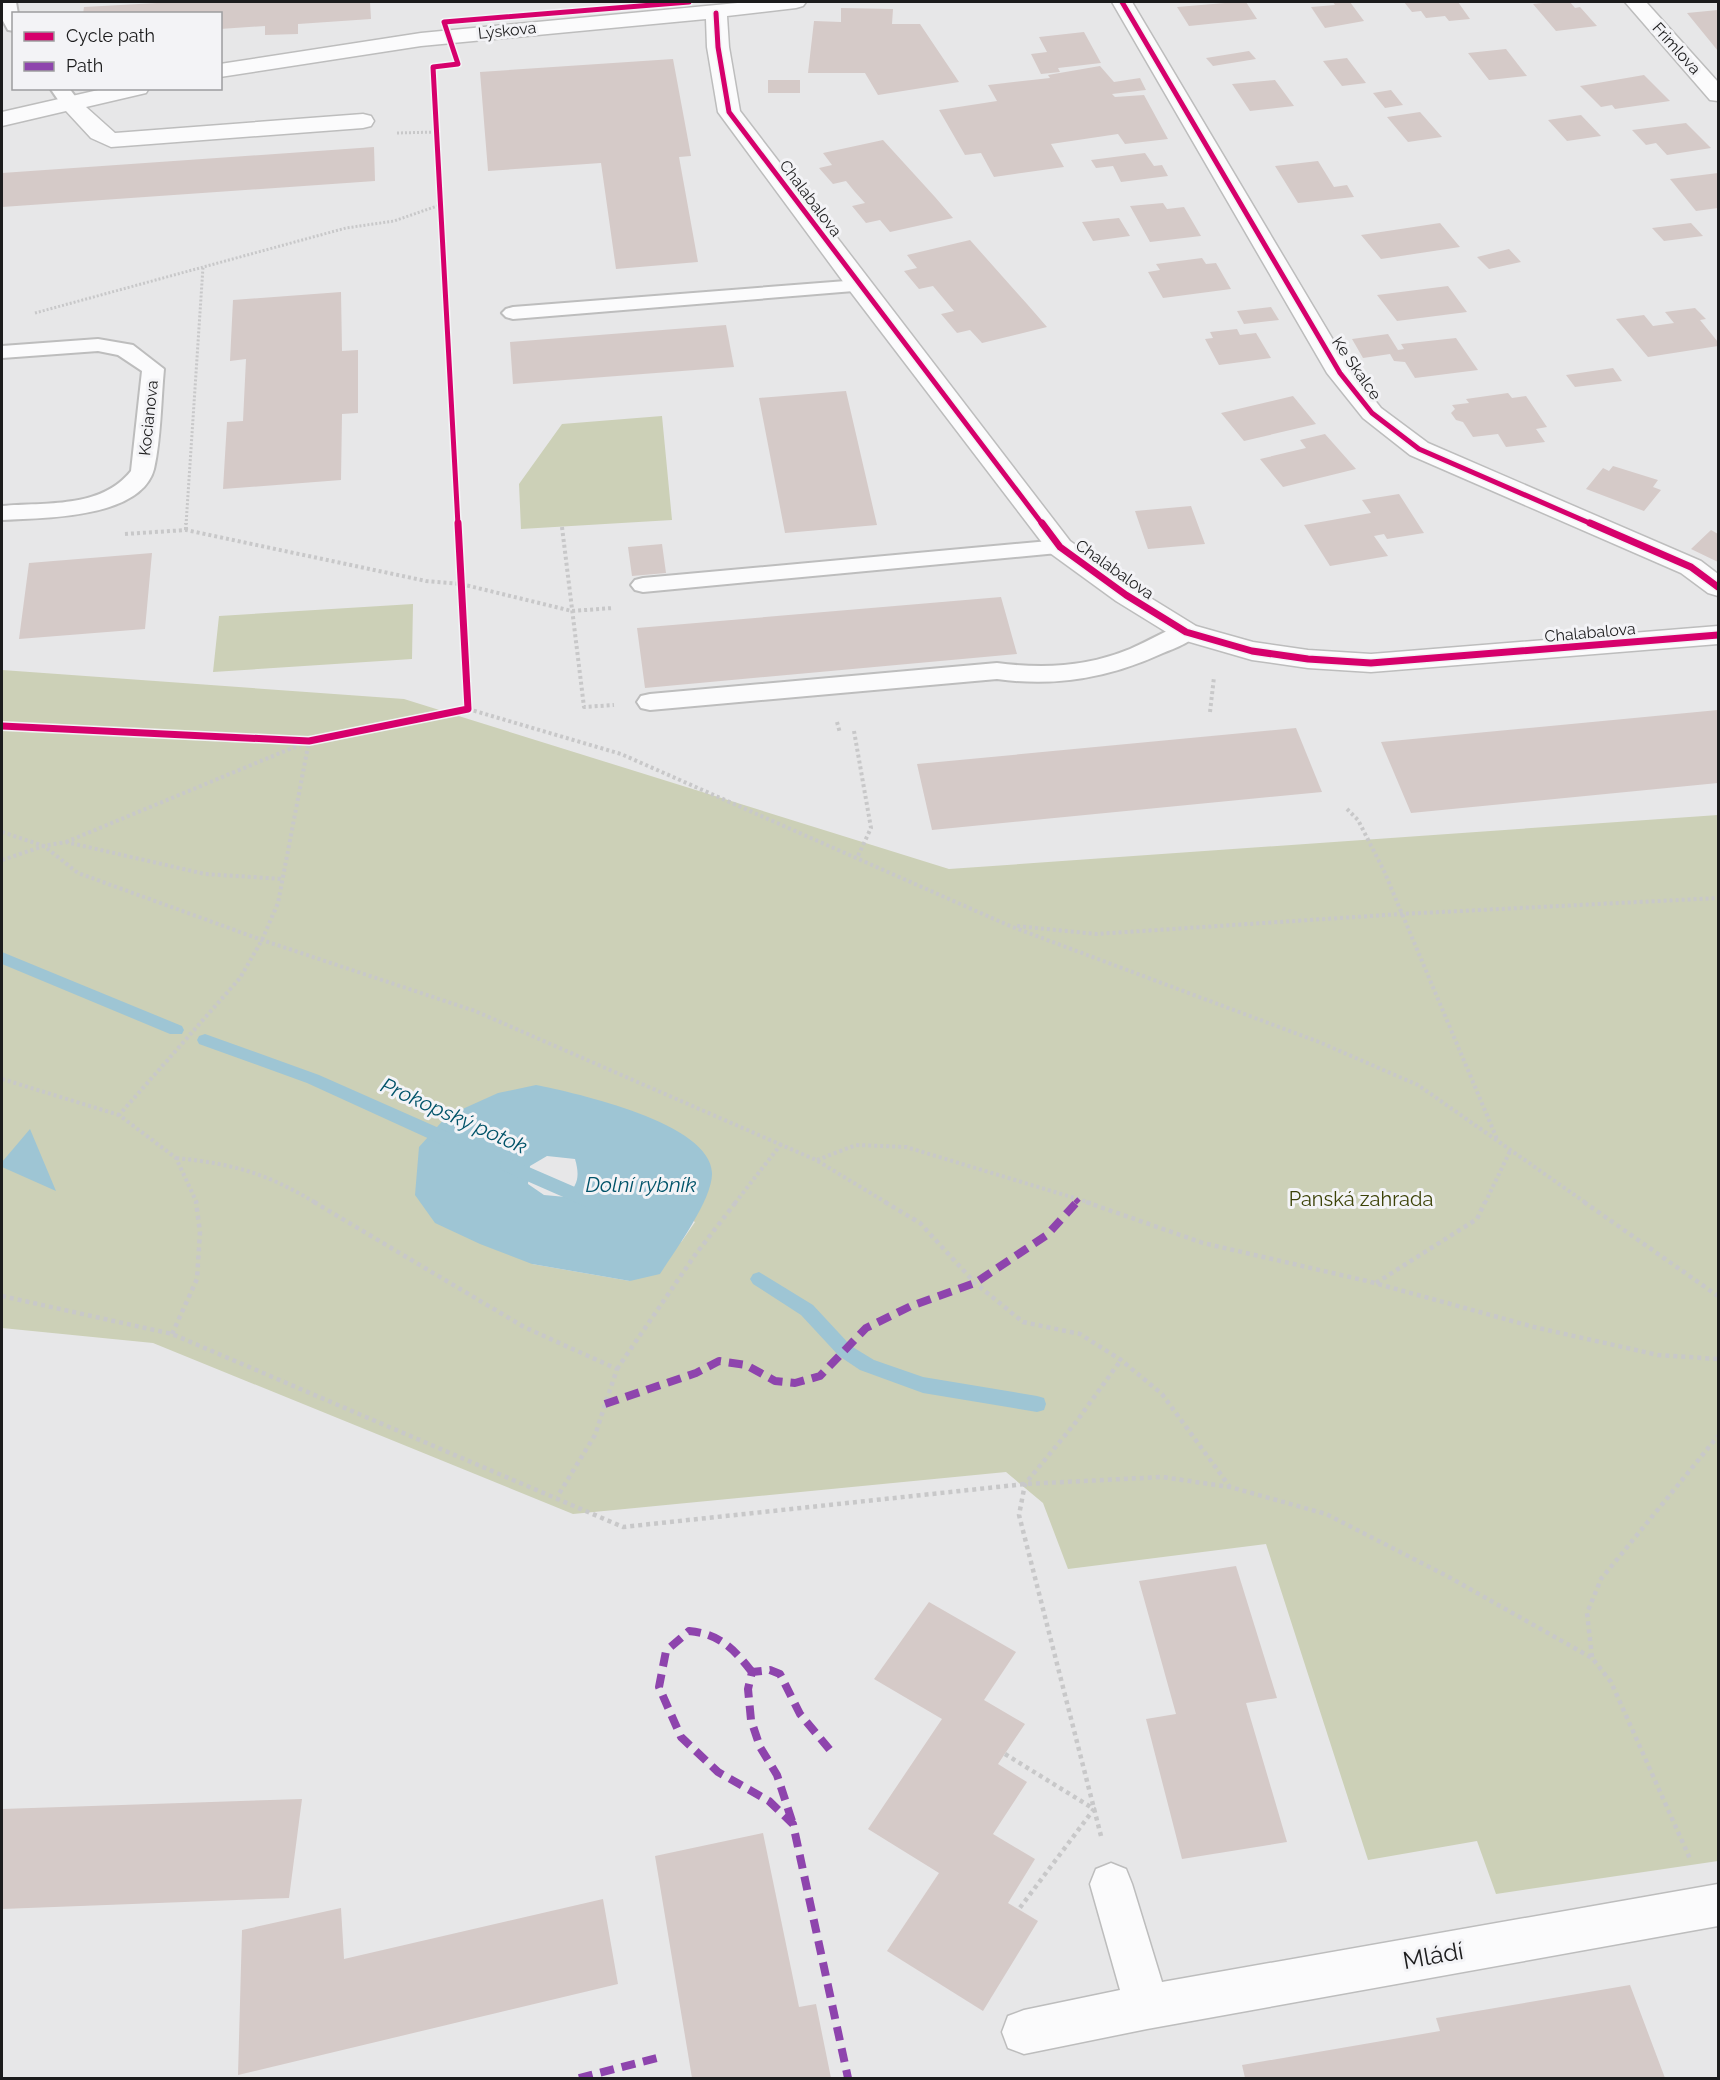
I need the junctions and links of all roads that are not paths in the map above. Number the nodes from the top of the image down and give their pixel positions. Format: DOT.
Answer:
graph roads {
  1 [pos="8,2"];
  2 [pos="796,2"];
  3 [pos="1122,2"];
  4 [pos="1635,2"];
  5 [pos="716,13"];
  6 [pos="12,22"];
  7 [pos="222,71"];
  8 [pos="120,90"];
  9 [pos="1719,95"];
  10 [pos="64,96"];
  11 [pos="2,119"];
  12 [pos="363,121"];
  13 [pos="859,285"];
  14 [pos="513,313"];
  15 [pos="2,352"];
  16 [pos="2,513"];
  17 [pos="1060,547"];
  18 [pos="643,585"];
  19 [pos="1719,587"];
  20 [pos="1186,632"];
  21 [pos="1719,635"];
  22 [pos="650,702"];
  23 [pos="1111,1884"];
  24 [pos="1719,1905"];
  25 [pos="1147,2007"];
  26 [pos="1024,2032"];
  1 -- 6 [label="lane"];
  2 -- 5 [label="street, Lýskova"];
  3 -- 19 [label="street, Ke Skalce"];
  4 -- 9 [label="street, Frimlova"];
  5 -- 7 [label="street, Lýskova"];
  5 -- 13 [label="street, Chalabalova"];
  8 -- 10 [label="street"];
  10 -- 11 [label="street"];
  10 -- 12 [label="street"];
  13 -- 14 [label="lane"];
  13 -- 17 [label="street, Chalabalova"];
  15 -- 16 [label="lane, Kocianova"];
  17 -- 18 [label="lane"];
  17 -- 20 [label="street, Chalabalova"];
  20 -- 21 [label="street, Chalabalova"];
  20 -- 22 [label="lane"];
  23 -- 25 [label="street"];
  24 -- 25 [label="street, Mládí"];
  25 -- 26 [label="street, Mládí"];
}
